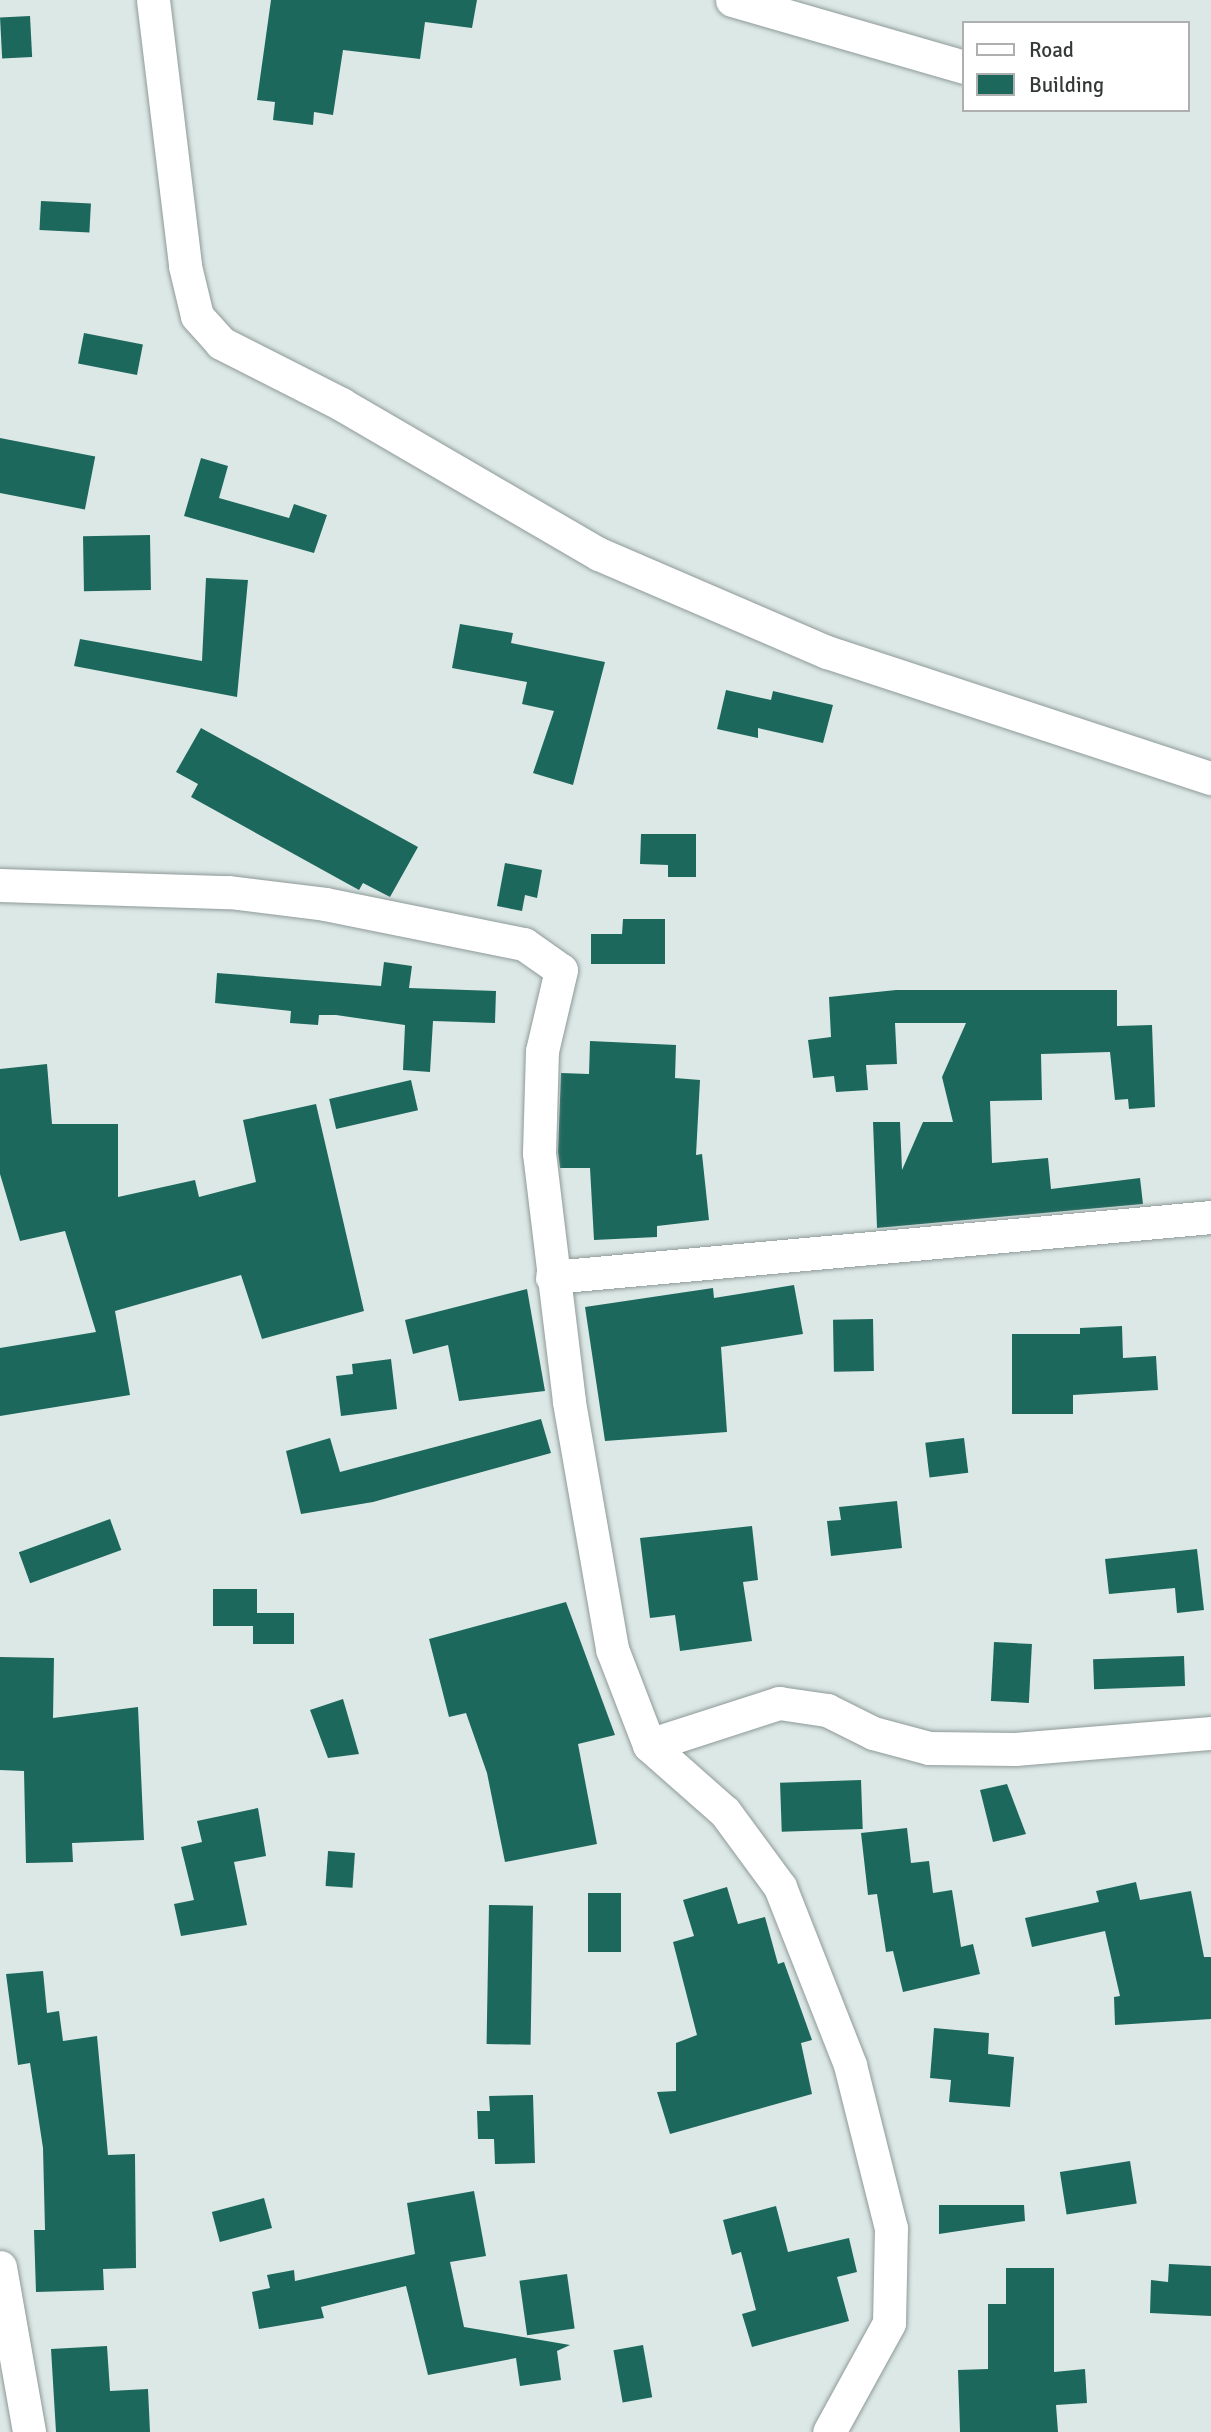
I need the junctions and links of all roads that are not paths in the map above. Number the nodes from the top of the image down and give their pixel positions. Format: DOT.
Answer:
graph roads {
  1 [pos="153,0"];
  2 [pos="732,0"];
  3 [pos="962,66"];
  4 [pos="1211,778"];
  5 [pos="0,885"];
  6 [pos="1211,1217"];
  7 [pos="552,1277"];
  8 [pos="1211,1733"];
  9 [pos="649,1745"];
  10 [pos="0,2267"];
  11 [pos="29,2432"];
  12 [pos="830,2432"];
  1 -- 4 [label="street"];
  2 -- 3 [label="street"];
  5 -- 7 [label="street"];
  6 -- 7 [label="street"];
  7 -- 9 [label="street"];
  8 -- 9 [label="street"];
  9 -- 12 [label="street"];
  10 -- 11 [label="street"];
}
